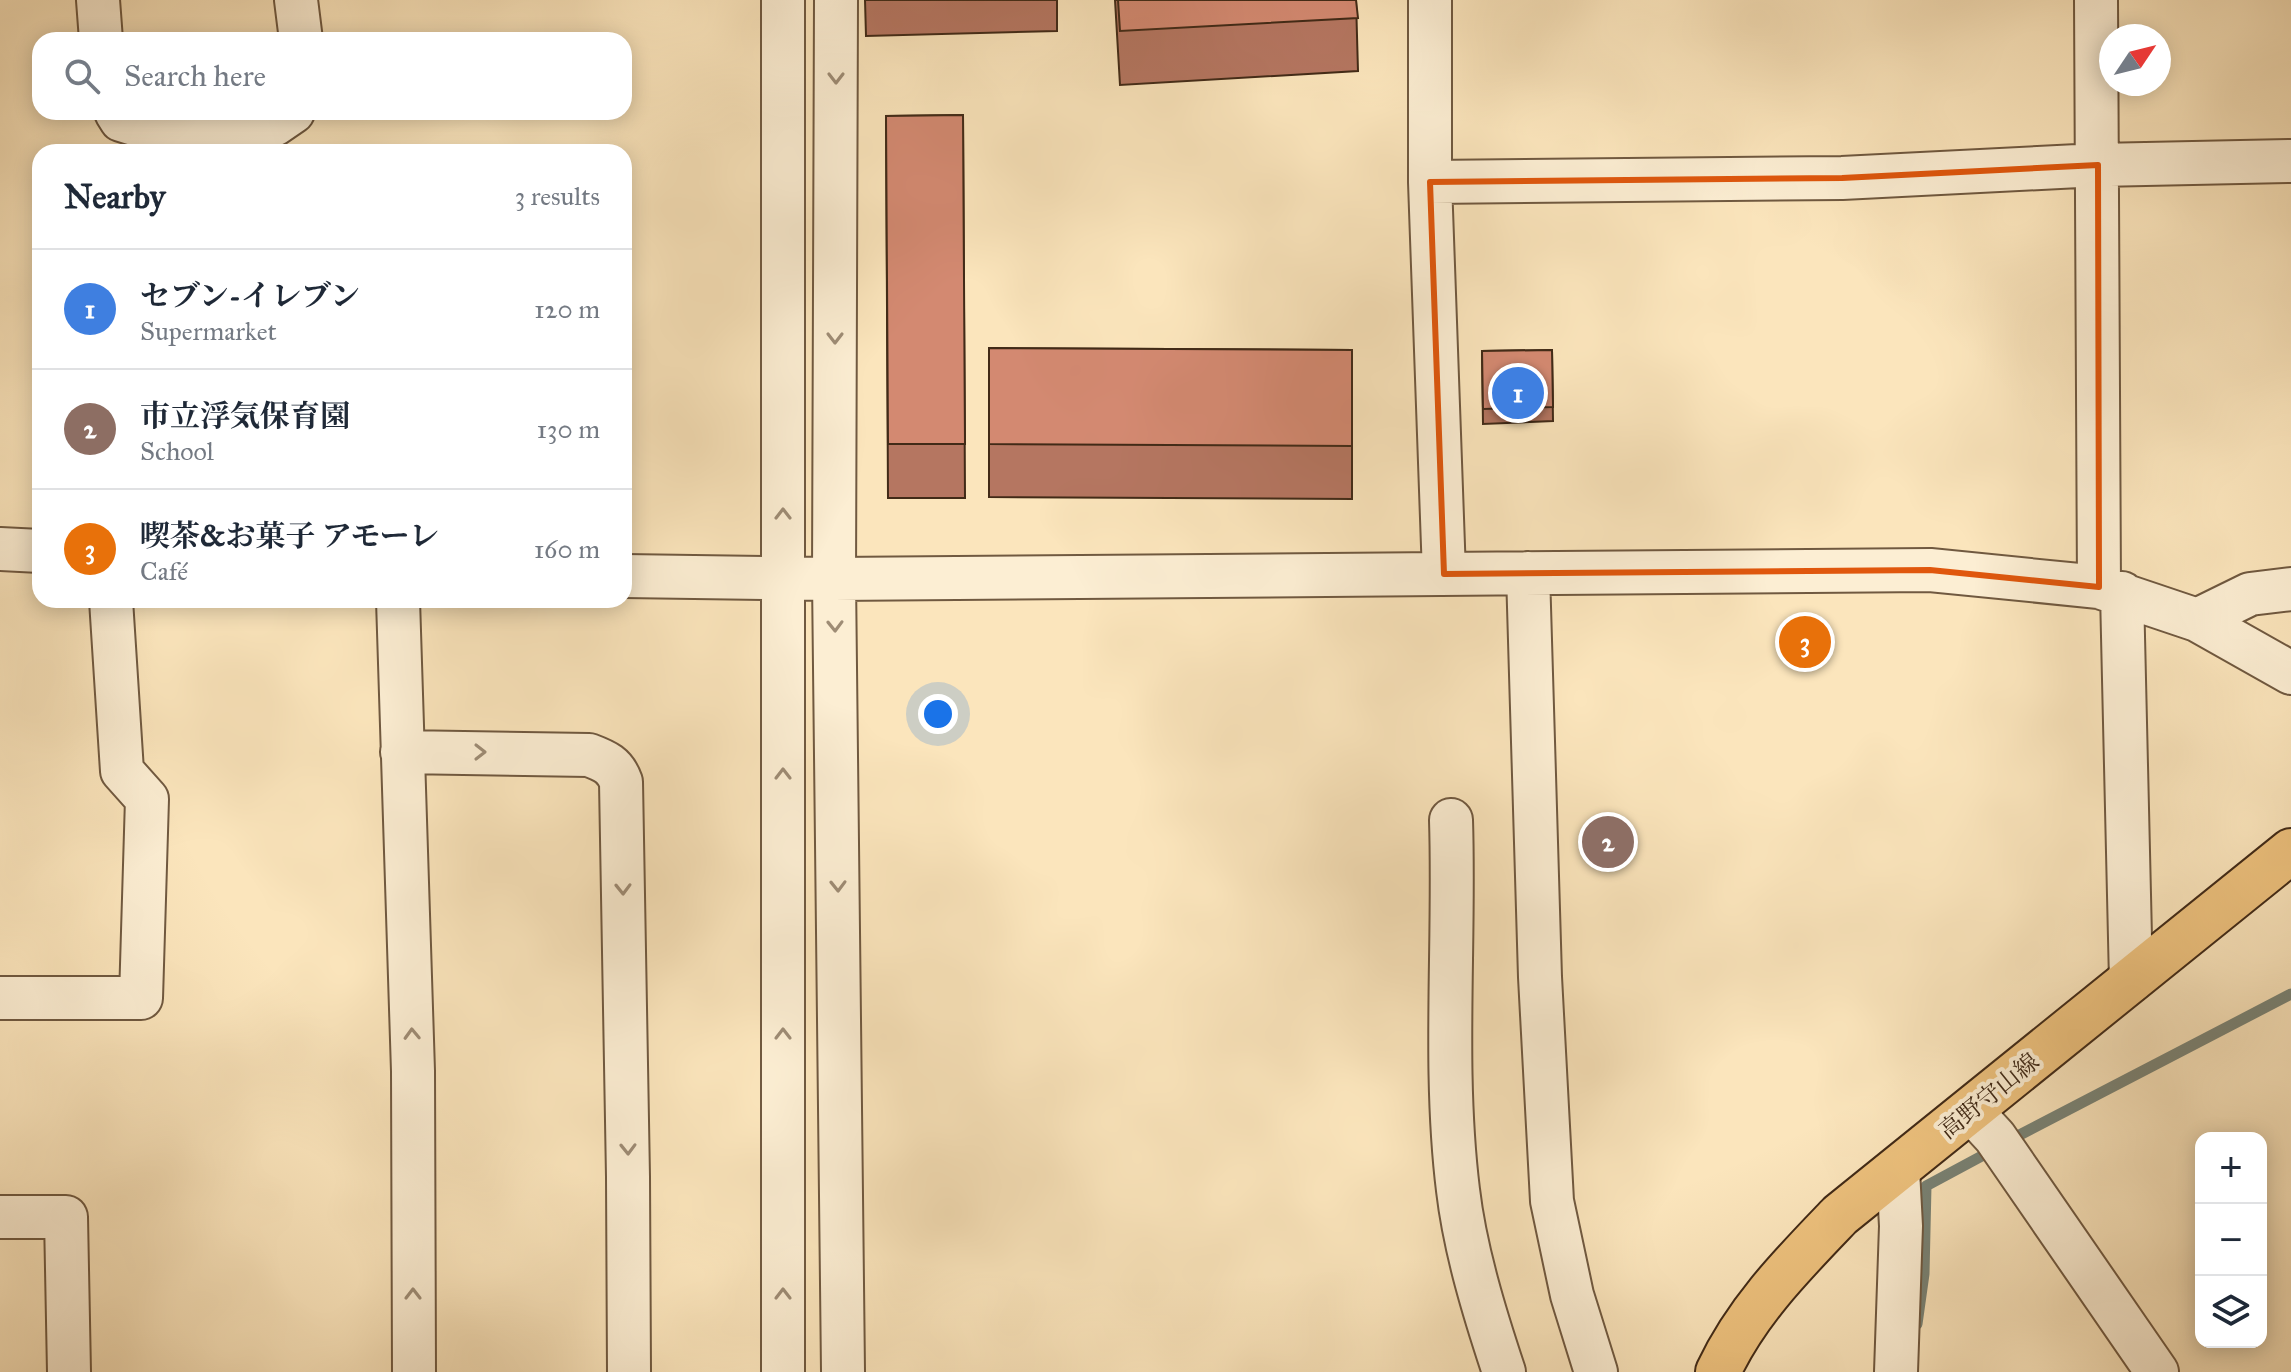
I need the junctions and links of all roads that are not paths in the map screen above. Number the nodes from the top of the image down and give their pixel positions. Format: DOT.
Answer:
graph roads {
  1 [pos="98,0"];
  2 [pos="296,0"];
  3 [pos="783,0"];
  4 [pos="836,0"];
  5 [pos="1430,0"];
  6 [pos="2096,0"];
  7 [pos="100,32"];
  8 [pos="300,32"];
  9 [pos="121,120"];
  10 [pos="281,120"];
  11 [pos="2291,161"];
  12 [pos="2098,165"];
  13 [pos="1430,182"];
  14 [pos="0,549"];
  15 [pos="32,551"];
  16 [pos="1528,573"];
  17 [pos="1444,574"];
  18 [pos="632,576"];
  19 [pos="783,578"];
  20 [pos="834,579"];
  21 [pos="2291,589"];
  22 [pos="2111,590"];
  23 [pos="112,608"];
  24 [pos="398,608"];
  25 [pos="2197,620"];
  26 [pos="2291,673"];
  27 [pos="402,752"];
  28 [pos="1451,820"];
  29 [pos="2291,851"];
  30 [pos="2131,981"];
  31 [pos="0,998"];
  32 [pos="1991,1135"];
  33 [pos="1898,1170"];
  34 [pos="0,1217"];
  35 [pos="69,1372"];
  36 [pos="414,1372"];
  37 [pos="629,1372"];
  38 [pos="783,1372"];
  39 [pos="843,1372"];
  40 [pos="1504,1372"];
  41 [pos="1596,1372"];
  42 [pos="1718,1372"];
  43 [pos="1896,1372"];
  44 [pos="2157,1372"];
  1 -- 7 [label="street"];
  2 -- 8 [label="street"];
  19 -- 3 [label="street, one-way"];
  4 -- 20 [label="street, one-way"];
  5 -- 13 [label="street"];
  6 -- 12 [label="street"];
  9 -- 10 [label="street"];
  11 -- 12 [label="street"];
  12 -- 13 [label="street"];
  12 -- 22 [label="street"];
  13 -- 17 [label="street"];
  14 -- 15 [label="street"];
  16 -- 17 [label="street"];
  16 -- 22 [label="street"];
  16 -- 41 [label="street"];
  17 -- 20 [label="street"];
  18 -- 19 [label="street"];
  19 -- 20 [label="street"];
  38 -- 19 [label="street, one-way"];
  20 -- 39 [label="street, one-way"];
  21 -- 25 [label="street"];
  22 -- 25 [label="street"];
  22 -- 30 [label="street"];
  23 -- 31 [label="street"];
  24 -- 27 [label="street"];
  25 -- 26 [label="street"];
  36 -- 27 [label="street, one-way"];
  27 -- 37 [label="street, one-way"];
  28 -- 40 [label="street"];
  29 -- 30 [label="main road, 高野守山線"];
  30 -- 32 [label="main road, 高野守山線"];
  32 -- 33 [label="main road, 高野守山線"];
  32 -- 44 [label="street"];
  33 -- 42 [label="main road, 高野守山線"];
  33 -- 43 [label="street"];
  34 -- 35 [label="street"];
}
